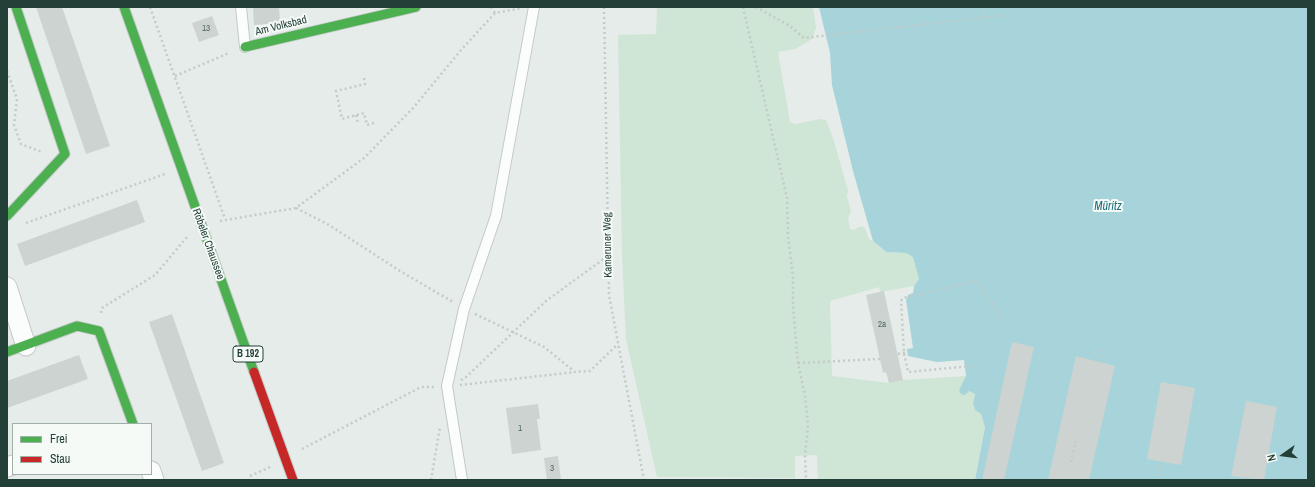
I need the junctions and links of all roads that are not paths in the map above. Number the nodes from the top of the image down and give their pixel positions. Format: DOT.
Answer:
graph roads {
  1 [pos="16,7"];
  2 [pos="124,7"];
  3 [pos="241,7"];
  4 [pos="416,7"];
  5 [pos="534,7"];
  6 [pos="245,47"];
  7 [pos="7,216"];
  8 [pos="7,287"];
  9 [pos="26,346"];
  10 [pos="7,352"];
  11 [pos="131,423"];
  12 [pos="293,480"];
  13 [pos="462,480"];
  1 -- 7 [label="street"];
  2 -- 12 [label="street, Röbeler Chaussee / B 192"];
  3 -- 6 [label="lane"];
  4 -- 6 [label="street, Am Volksbad"];
  5 -- 13 [label="lane"];
  8 -- 9 [label="street"];
  9 -- 10 [label="street"];
  9 -- 11 [label="street"];
}
